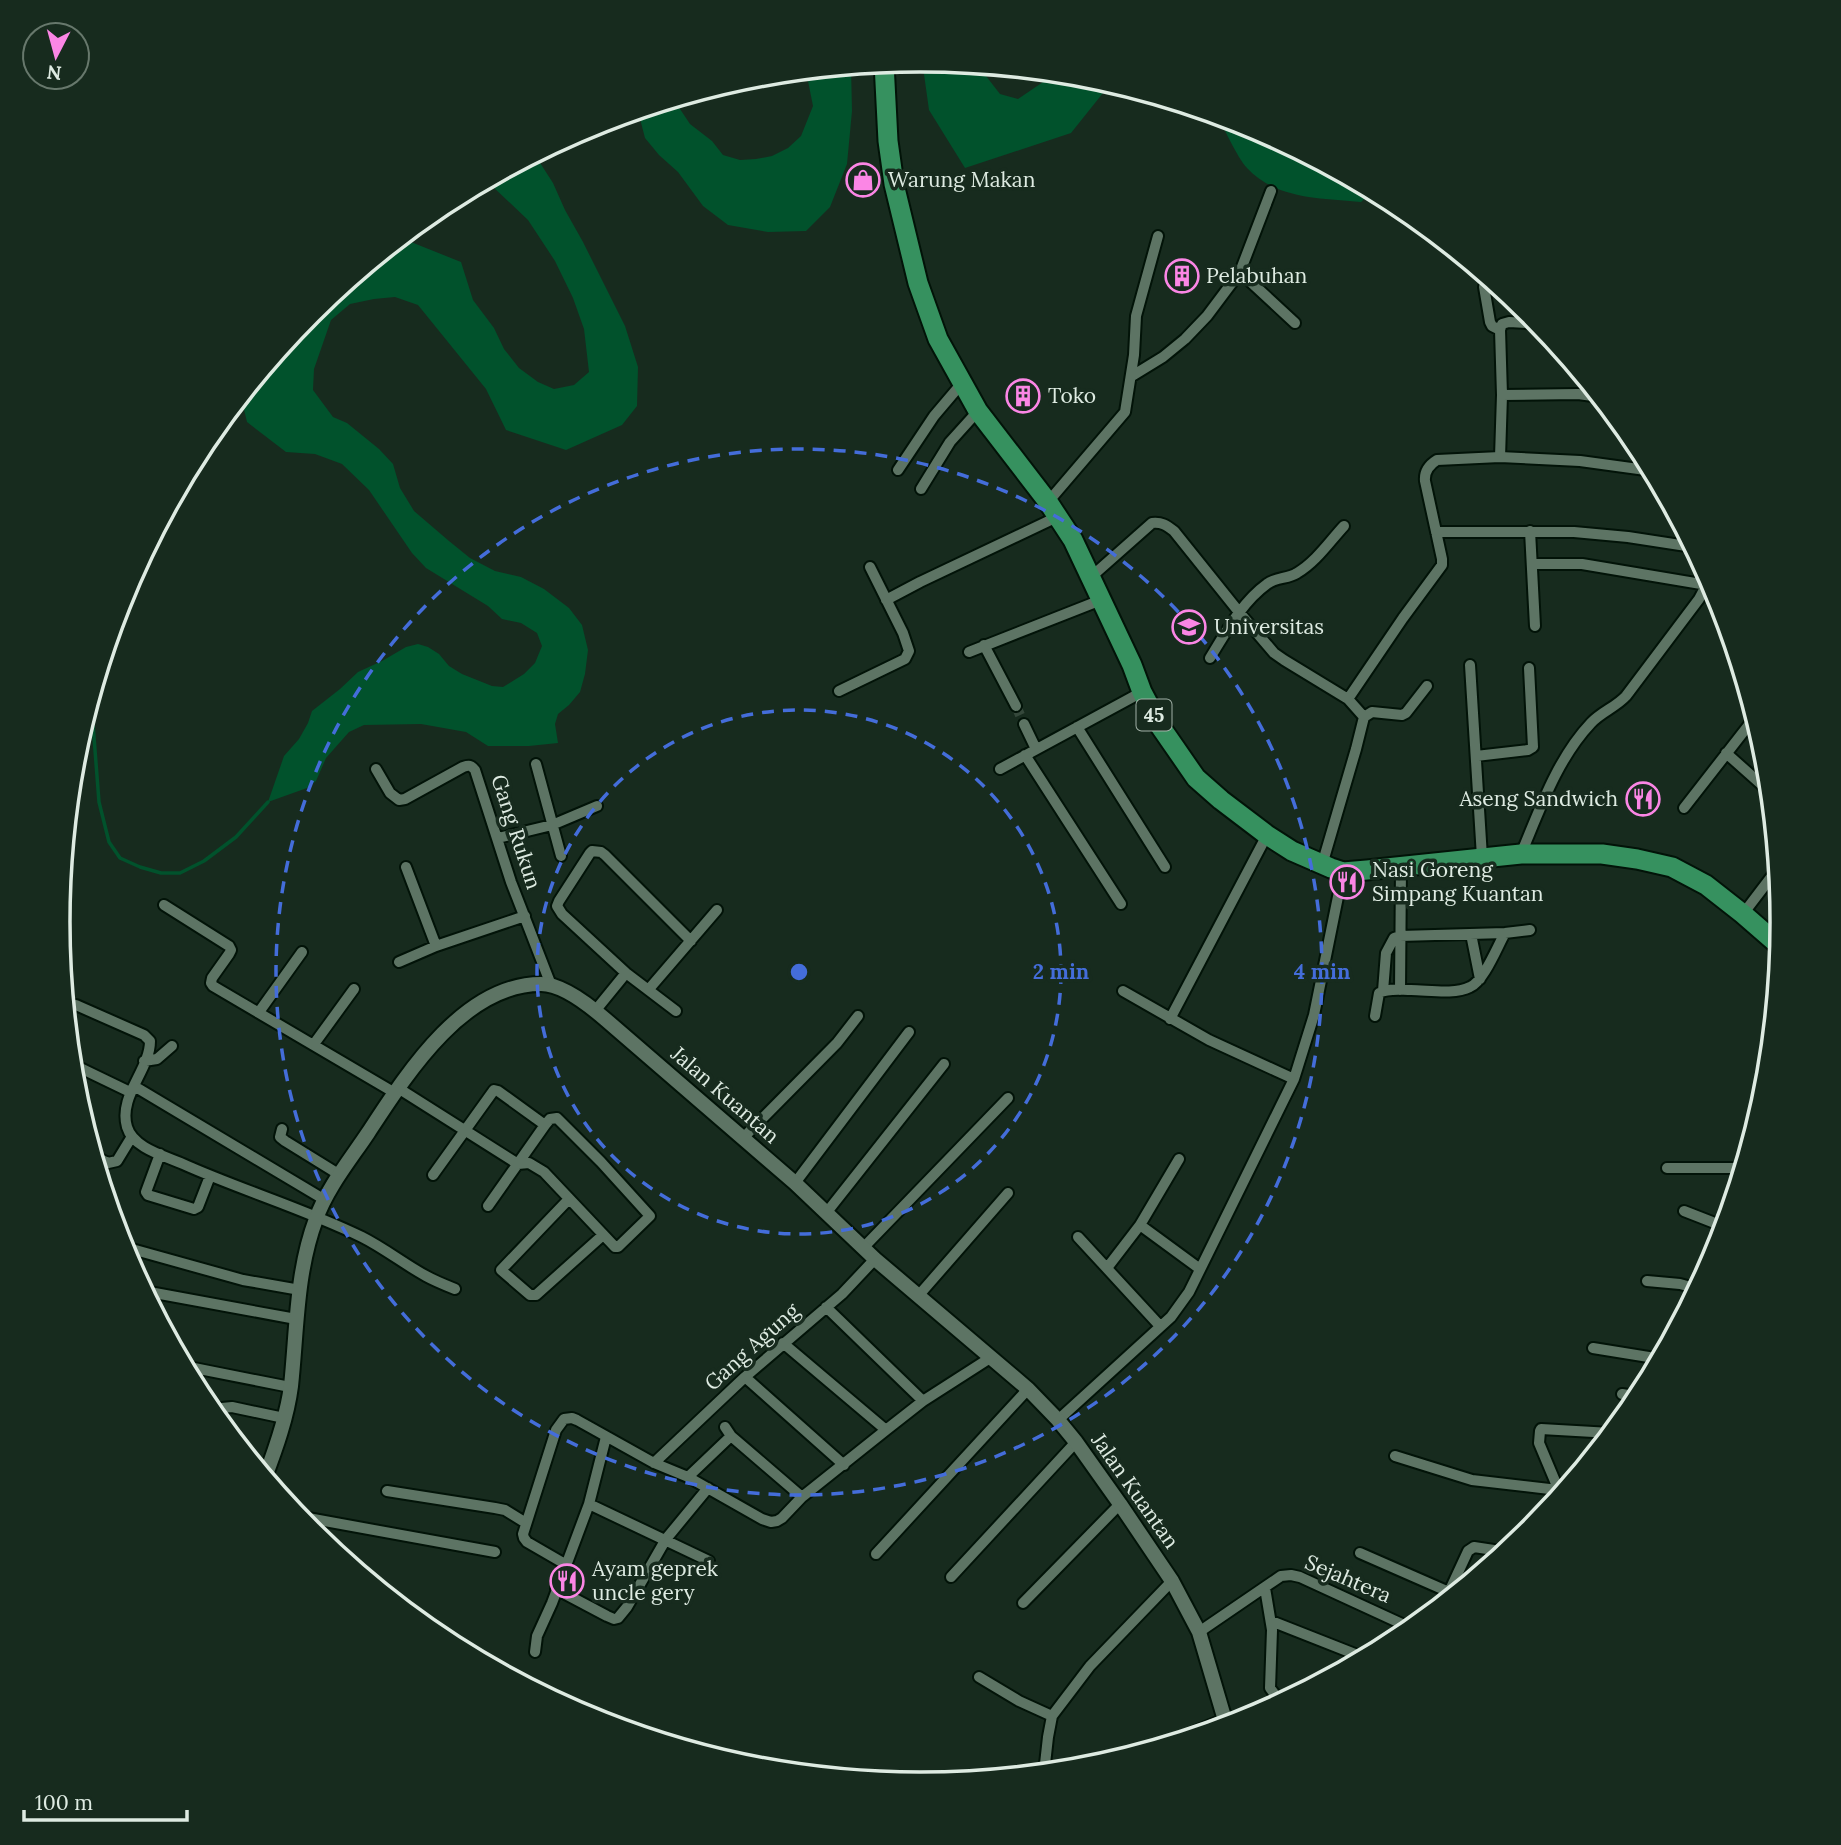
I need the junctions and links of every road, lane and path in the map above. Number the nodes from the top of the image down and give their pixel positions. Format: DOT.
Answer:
graph roads {
  1 [pos="885,73"];
  2 [pos="1270,191"];
  3 [pos="1158,236"];
  4 [pos="1240,272"];
  5 [pos="1484,288"];
  6 [pos="1295,323"];
  7 [pos="1524,323"];
  8 [pos="1500,330"];
  9 [pos="1132,376"];
  10 [pos="962,383"];
  11 [pos="1502,395"];
  12 [pos="1587,395"];
  13 [pos="978,411"];
  14 [pos="1500,457"];
  15 [pos="1640,469"];
  16 [pos="898,470"];
  17 [pos="921,489"];
  18 [pos="1053,510"];
  19 [pos="1344,526"];
  20 [pos="1530,531"];
  21 [pos="1436,532"];
  22 [pos="1683,545"];
  23 [pos="1532,564"];
  24 [pos="870,567"];
  25 [pos="1091,577"];
  26 [pos="1698,580"];
  27 [pos="1703,591"];
  28 [pos="887,600"];
  29 [pos="1101,600"];
  30 [pos="1239,612"];
  31 [pos="1535,626"];
  32 [pos="984,645"];
  33 [pos="969,652"];
  34 [pos="1210,658"];
  35 [pos="1470,665"];
  36 [pos="1529,668"];
  37 [pos="1427,686"];
  38 [pos="839,691"];
  39 [pos="1142,692"];
  40 [pos="1348,699"];
  41 [pos="1016,706"];
  42 [pos="1364,717"];
  43 [pos="1024,724"];
  44 [pos="1748,726"];
  45 [pos="1077,727"];
  46 [pos="1030,752"];
  47 [pos="1726,753"];
  48 [pos="1476,756"];
  49 [pos="536,764"];
  50 [pos="376,769"];
  51 [pos="1000,769"];
  52 [pos="1759,779"];
  53 [pos="597,806"];
  54 [pos="1684,808"];
  55 [pos="552,825"];
  56 [pos="1267,835"];
  57 [pos="498,838"];
  58 [pos="1521,854"];
  59 [pos="561,856"];
  60 [pos="1482,857"];
  61 [pos="1322,865"];
  62 [pos="406,867"];
  63 [pos="1165,867"];
  64 [pos="1401,867"];
  65 [pos="1343,872"];
  66 [pos="1769,880"];
  67 [pos="1121,904"];
  68 [pos="164,905"];
  69 [pos="718,910"];
  70 [pos="1744,914"];
  71 [pos="524,916"];
  72 [pos="1530,930"];
  73 [pos="1505,933"];
  74 [pos="1471,934"];
  75 [pos="1400,936"];
  76 [pos="1770,938"];
  77 [pos="691,941"];
  78 [pos="436,946"];
  79 [pos="302,952"];
  80 [pos="399,962"];
  81 [pos="626,973"];
  82 [pos="1480,979"];
  83 [pos="551,985"];
  84 [pos="354,989"];
  85 [pos="649,989"];
  86 [pos="1400,990"];
  87 [pos="1123,991"];
  88 [pos="1383,991"];
  89 [pos="76,1005"];
  90 [pos="595,1011"];
  91 [pos="676,1011"];
  92 [pos="259,1012"];
  93 [pos="858,1016"];
  94 [pos="1375,1016"];
  95 [pos="1170,1019"];
  96 [pos="909,1032"];
  97 [pos="314,1044"];
  98 [pos="172,1046"];
  99 [pos="144,1061"];
  100 [pos="944,1065"];
  101 [pos="83,1068"];
  102 [pos="1294,1079"];
  103 [pos="132,1089"];
  104 [pos="396,1091"];
  105 [pos="1008,1098"];
  106 [pos="545,1125"];
  107 [pos="282,1129"];
  108 [pos="465,1131"];
  109 [pos="131,1138"];
  110 [pos="743,1138"];
  111 [pos="160,1154"];
  112 [pos="1179,1159"];
  113 [pos="105,1161"];
  114 [pos="518,1164"];
  115 [pos="1667,1168"];
  116 [pos="1734,1168"];
  117 [pos="340,1175"];
  118 [pos="433,1175"];
  119 [pos="211,1176"];
  120 [pos="795,1183"];
  121 [pos="1008,1193"];
  122 [pos="569,1199"];
  123 [pos="325,1200"];
  124 [pos="488,1206"];
  125 [pos="1684,1210"];
  126 [pos="827,1213"];
  127 [pos="316,1218"];
  128 [pos="1716,1223"];
  129 [pos="1140,1225"];
  130 [pos="603,1235"];
  131 [pos="1078,1237"];
  132 [pos="863,1247"];
  133 [pos="136,1250"];
  134 [pos="875,1259"];
  135 [pos="1107,1268"];
  136 [pos="1200,1269"];
  137 [pos="1647,1281"];
  138 [pos="1689,1286"];
  139 [pos="455,1289"];
  140 [pos="300,1290"];
  141 [pos="155,1293"];
  142 [pos="919,1295"];
  143 [pos="827,1307"];
  144 [pos="296,1319"];
  145 [pos="1160,1326"];
  146 [pos="783,1343"];
  147 [pos="1593,1348"];
  148 [pos="1651,1357"];
  149 [pos="990,1358"];
  150 [pos="197,1369"];
  151 [pos="744,1377"];
  152 [pos="290,1387"];
  153 [pos="1028,1390"];
  154 [pos="1622,1394"];
  155 [pos="1628,1395"];
  156 [pos="923,1401"];
  157 [pos="222,1408"];
  158 [pos="284,1418"];
  159 [pos="1058,1420"];
  160 [pos="886,1430"];
  161 [pos="1601,1432"];
  162 [pos="606,1437"];
  163 [pos="1076,1442"];
  164 [pos="1395,1456"];
  165 [pos="654,1463"];
  166 [pos="844,1465"];
  167 [pos="268,1467"];
  168 [pos="688,1477"];
  169 [pos="1557,1487"];
  170 [pos="708,1488"];
  171 [pos="387,1491"];
  172 [pos="1552,1492"];
  173 [pos="802,1497"];
  174 [pos="589,1504"];
  175 [pos="1121,1504"];
  176 [pos="315,1519"];
  177 [pos="526,1523"];
  178 [pos="666,1539"];
  179 [pos="1494,1550"];
  180 [pos="495,1552"];
  181 [pos="1360,1553"];
  182 [pos="876,1554"];
  183 [pos="709,1561"];
  184 [pos="565,1564"];
  185 [pos="951,1577"];
  186 [pos="1172,1581"];
  187 [pos="1452,1586"];
  188 [pos="1265,1588"];
  189 [pos="556,1589"];
  190 [pos="1446,1591"];
  191 [pos="1023,1603"];
  192 [pos="1271,1621"];
  193 [pos="1402,1624"];
  194 [pos="1199,1632"];
  195 [pos="535,1653"];
  196 [pos="1354,1654"];
  197 [pos="979,1677"];
  198 [pos="1275,1695"];
  199 [pos="1052,1716"];
  200 [pos="1224,1716"];
  201 [pos="1045,1764"];
  1 -- 10 [label="highway, 45"];
  2 -- 4 [label="street"];
  3 -- 9 [label="street"];
  4 -- 6 [label="street"];
  4 -- 9 [label="street"];
  5 -- 8 [label="street"];
  7 -- 8 [label="street"];
  8 -- 11 [label="street"];
  9 -- 18 [label="street"];
  10 -- 13 [label="highway, 45"];
  10 -- 16 [label="street"];
  11 -- 12 [label="street"];
  11 -- 14 [label="street"];
  13 -- 17 [label="street"];
  13 -- 18 [label="highway, 45"];
  14 -- 15 [label="street"];
  14 -- 21 [label="street"];
  18 -- 25 [label="highway, 45"];
  18 -- 28 [label="street"];
  19 -- 30 [label="street"];
  20 -- 21 [label="street"];
  20 -- 22 [label="street"];
  20 -- 23 [label="street"];
  21 -- 40 [label="street"];
  23 -- 26 [label="street"];
  23 -- 31 [label="street"];
  24 -- 28 [label="street"];
  25 -- 29 [label="highway, 45"];
  25 -- 30 [label="street"];
  27 -- 58 [label="street"];
  28 -- 38 [label="street"];
  29 -- 32 [label="street"];
  29 -- 39 [label="highway, 45"];
  30 -- 34 [label="street"];
  30 -- 40 [label="street"];
  32 -- 33 [label="street"];
  32 -- 41 [label="street"];
  35 -- 48 [label="street"];
  36 -- 48 [label="street"];
  37 -- 42 [label="street"];
  39 -- 45 [label="street"];
  39 -- 56 [label="highway, 45"];
  40 -- 42 [label="street"];
  42 -- 61 [label="street"];
  43 -- 46 [label="street"];
  44 -- 47 [label="street"];
  45 -- 46 [label="street"];
  45 -- 63 [label="street"];
  46 -- 51 [label="street"];
  46 -- 67 [label="street"];
  47 -- 52 [label="street"];
  47 -- 54 [label="street"];
  48 -- 60 [label="street"];
  49 -- 55 [label="street"];
  50 -- 57 [label="street, Gang Rukun"];
  53 -- 55 [label="street"];
  55 -- 57 [label="street"];
  55 -- 59 [label="street"];
  56 -- 61 [label="highway, 45"];
  56 -- 95 [label="street"];
  57 -- 71 [label="street, Gang Rukun"];
  58 -- 60 [label="highway, 45"];
  58 -- 70 [label="highway, 45"];
  60 -- 64 [label="highway, 45"];
  61 -- 65 [label="highway, 45"];
  62 -- 78 [label="street"];
  64 -- 65 [label="highway, 45"];
  64 -- 75 [label="street"];
  65 -- 102 [label="street"];
  66 -- 70 [label="street"];
  68 -- 92 [label="street"];
  69 -- 77 [label="street"];
  70 -- 76 [label="highway, 45"];
  71 -- 78 [label="street"];
  71 -- 83 [label="street, Gang Rukun"];
  72 -- 73 [label="street"];
  73 -- 74 [label="street"];
  73 -- 82 [label="street"];
  74 -- 75 [label="street"];
  74 -- 82 [label="street"];
  75 -- 86 [label="street"];
  75 -- 88 [label="street"];
  77 -- 81 [label="street"];
  77 -- 85 [label="street"];
  78 -- 80 [label="street"];
  79 -- 92 [label="street"];
  81 -- 85 [label="street"];
  81 -- 90 [label="street"];
  82 -- 86 [label="street"];
  83 -- 90 [label="street, Jalan Kuantan"];
  83 -- 104 [label="street"];
  84 -- 97 [label="street"];
  85 -- 91 [label="street"];
  86 -- 88 [label="street"];
  87 -- 95 [label="street"];
  88 -- 94 [label="street"];
  89 -- 99 [label="street"];
  90 -- 110 [label="street, Jalan Kuantan"];
  92 -- 97 [label="street"];
  93 -- 110 [label="street"];
  95 -- 102 [label="street"];
  96 -- 120 [label="street"];
  97 -- 104 [label="street"];
  98 -- 99 [label="street"];
  99 -- 103 [label="street"];
  100 -- 126 [label="street"];
  101 -- 103 [label="street"];
  102 -- 136 [label="street"];
  103 -- 109 [label="street"];
  103 -- 123 [label="street"];
  104 -- 108 [label="street"];
  104 -- 117 [label="street"];
  105 -- 132 [label="street"];
  106 -- 108 [label="street"];
  106 -- 114 [label="street"];
  106 -- 130 [label="street"];
  107 -- 117 [label="street"];
  108 -- 114 [label="street"];
  108 -- 118 [label="street"];
  109 -- 111 [label="street"];
  109 -- 113 [label="street"];
  110 -- 120 [label="street, Jalan Kuantan"];
  111 -- 119 [label="street"];
  111 -- 119 [label="street"];
  112 -- 129 [label="street"];
  114 -- 122 [label="street"];
  114 -- 124 [label="street"];
  115 -- 116 [label="street"];
  117 -- 123 [label="street"];
  119 -- 127 [label="street"];
  120 -- 126 [label="street, Jalan Kuantan"];
  121 -- 142 [label="street"];
  122 -- 130 [label="street"];
  122 -- 130 [label="street"];
  123 -- 127 [label="street"];
  125 -- 128 [label="street"];
  126 -- 132 [label="street, Jalan Kuantan"];
  127 -- 139 [label="street"];
  127 -- 140 [label="street"];
  129 -- 135 [label="street"];
  129 -- 136 [label="street"];
  131 -- 135 [label="street"];
  132 -- 134 [label="street, Jalan Kuantan"];
  133 -- 140 [label="street"];
  134 -- 142 [label="street, Jalan Kuantan"];
  134 -- 143 [label="street, Gang Agung"];
  135 -- 145 [label="street"];
  136 -- 145 [label="street"];
  137 -- 138 [label="street"];
  140 -- 144 [label="street"];
  141 -- 144 [label="street"];
  142 -- 149 [label="street, Jalan Kuantan"];
  143 -- 146 [label="street, Gang Agung"];
  143 -- 156 [label="street"];
  144 -- 152 [label="street"];
  145 -- 159 [label="street"];
  146 -- 151 [label="street, Gang Agung"];
  146 -- 160 [label="street"];
  147 -- 148 [label="street"];
  149 -- 153 [label="street, Jalan Kuantan"];
  149 -- 156 [label="street"];
  150 -- 152 [label="street"];
  151 -- 165 [label="street, Gang Agung"];
  151 -- 166 [label="street"];
  152 -- 158 [label="street"];
  153 -- 159 [label="street, Jalan Kuantan"];
  153 -- 182 [label="street"];
  154 -- 155 [label="street"];
  156 -- 160 [label="street"];
  157 -- 158 [label="street"];
  158 -- 167 [label="street"];
  159 -- 163 [label="street, Jalan Kuantan"];
  160 -- 166 [label="street"];
  161 -- 169 [label="street"];
  162 -- 165 [label="street"];
  162 -- 174 [label="street"];
  162 -- 177 [label="street"];
  163 -- 175 [label="street, Jalan Kuantan"];
  163 -- 185 [label="street"];
  164 -- 172 [label="street"];
  165 -- 168 [label="street"];
  166 -- 173 [label="street"];
  168 -- 170 [label="street"];
  168 -- 173 [label="street"];
  170 -- 173 [label="street"];
  170 -- 178 [label="street"];
  171 -- 177 [label="street"];
  174 -- 178 [label="street"];
  174 -- 184 [label="street"];
  175 -- 186 [label="street, Jalan Kuantan"];
  175 -- 191 [label="street"];
  176 -- 180 [label="street"];
  177 -- 184 [label="street"];
  178 -- 183 [label="street"];
  178 -- 189 [label="street"];
  179 -- 187 [label="street"];
  181 -- 190 [label="street"];
  184 -- 189 [label="street"];
  186 -- 194 [label="street, Jalan Kuantan"];
  186 -- 199 [label="street"];
  188 -- 192 [label="street"];
  188 -- 193 [label="street, Sejahtera"];
  188 -- 194 [label="street, Sejahtera"];
  189 -- 195 [label="street"];
  192 -- 196 [label="street"];
  192 -- 198 [label="street"];
  194 -- 200 [label="street, Jalan Kuantan"];
  197 -- 199 [label="street"];
  199 -- 201 [label="street"];
}
